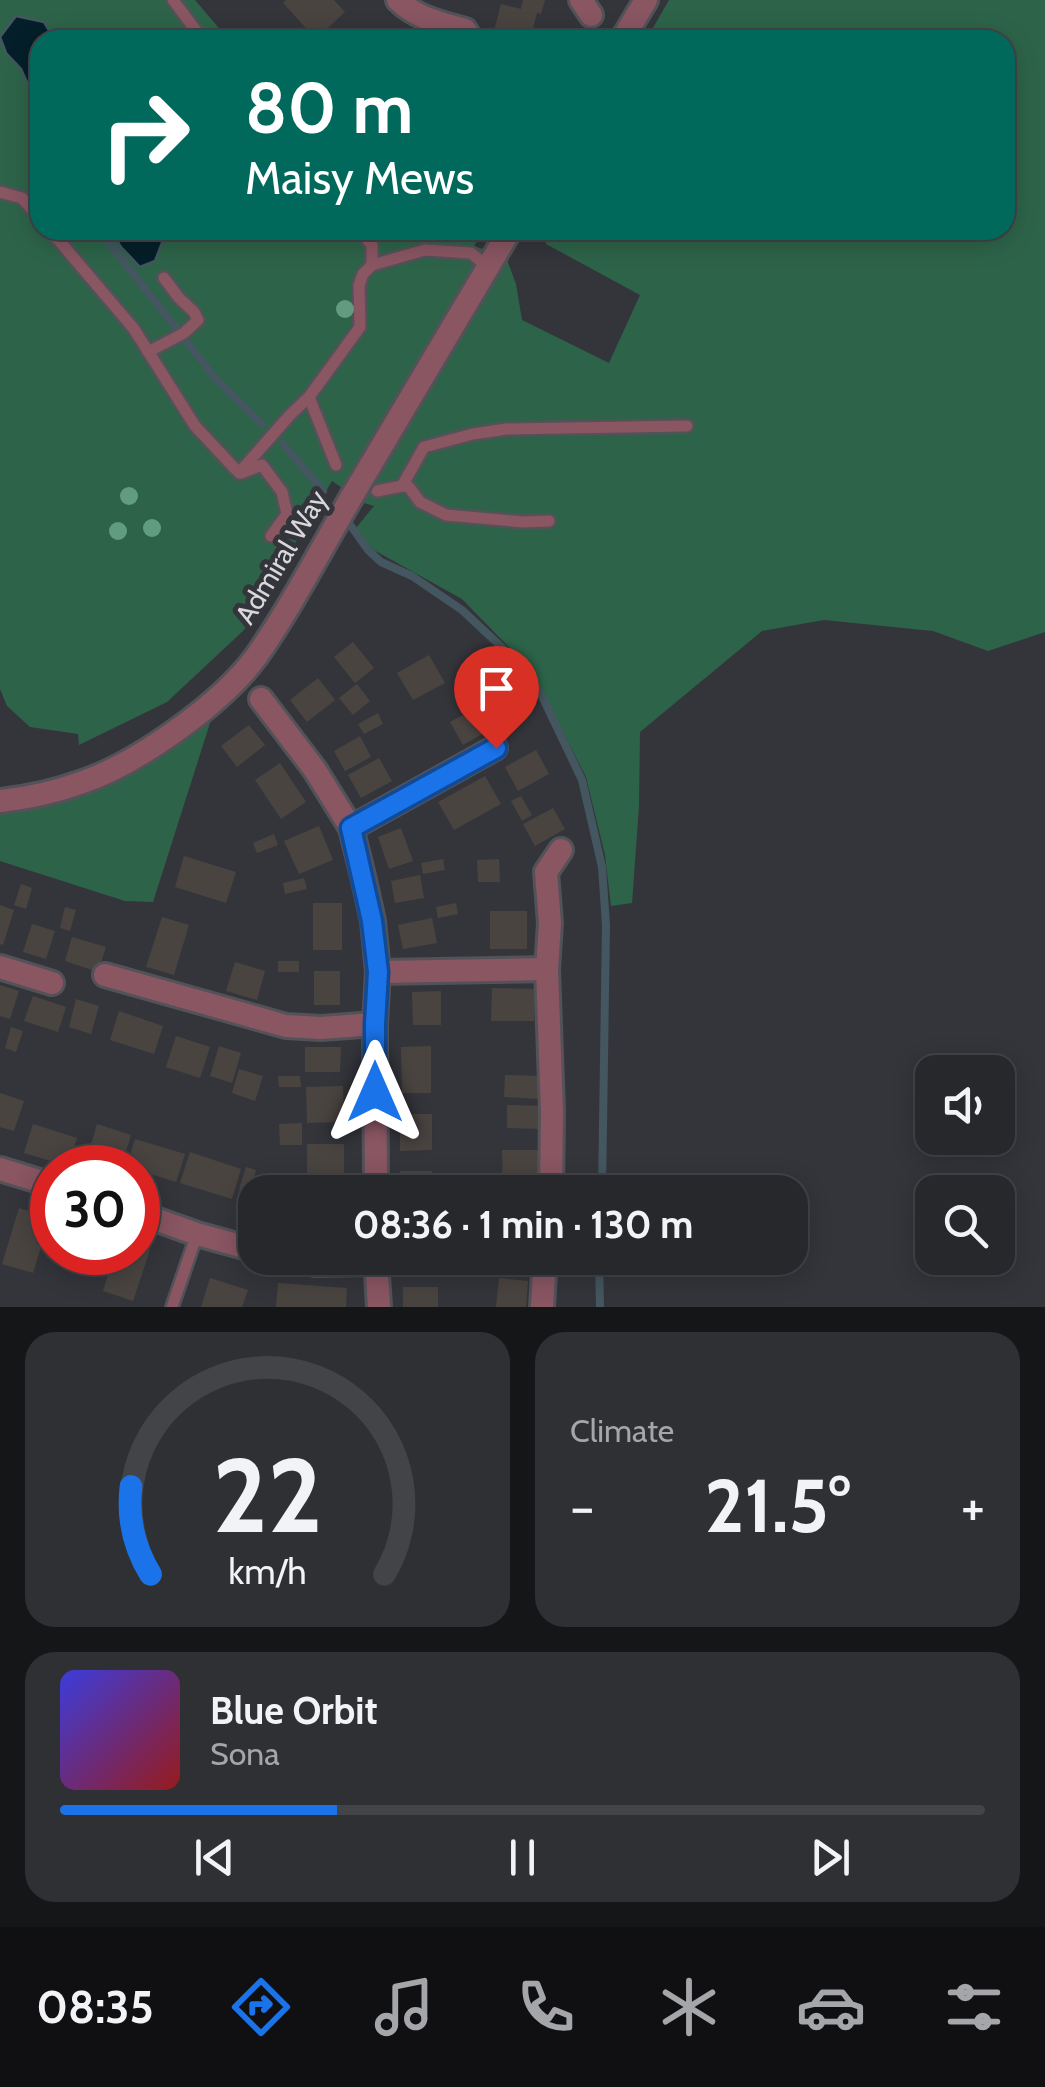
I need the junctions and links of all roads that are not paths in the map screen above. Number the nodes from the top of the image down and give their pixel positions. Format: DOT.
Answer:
graph roads {
  1 [pos="173,0"];
  2 [pos="398,0"];
  3 [pos="646,0"];
  4 [pos="196,30"];
  5 [pos="465,30"];
  6 [pos="628,30"];
  7 [pos="0,192"];
  8 [pos="30,207"];
  9 [pos="58,240"];
  10 [pos="368,240"];
  11 [pos="504,240"];
  12 [pos="372,265"];
  13 [pos="488,267"];
  14 [pos="164,278"];
  15 [pos="148,352"];
  16 [pos="309,397"];
  17 [pos="687,426"];
  18 [pos="336,465"];
  19 [pos="239,473"];
  20 [pos="402,486"];
  21 [pos="378,490"];
  22 [pos="548,521"];
  23 [pos="271,536"];
  24 [pos="261,698"];
  25 [pos="496,748"];
  26 [pos="0,800"];
  27 [pos="351,828"];
  28 [pos="561,850"];
  29 [pos="0,966"];
  30 [pos="547,970"];
  31 [pos="378,972"];
  32 [pos="105,975"];
  33 [pos="52,983"];
  34 [pos="375,1024"];
  35 [pos="0,1169"];
  36 [pos="376,1175"];
  37 [pos="551,1175"];
  38 [pos="30,1178"];
  39 [pos="160,1221"];
  40 [pos="197,1234"];
  41 [pos="238,1245"];
  42 [pos="377,1275"];
  43 [pos="543,1275"];
  44 [pos="172,1307"];
  45 [pos="379,1307"];
  46 [pos="542,1307"];
  1 -- 4 [label="lane"];
  2 -- 5 [label="street"];
  3 -- 6 [label="street"];
  7 -- 8 [label="lane"];
  9 -- 15 [label="lane"];
  10 -- 12 [label="lane"];
  11 -- 13 [label="street, Admiral Way"];
  12 -- 13 [label="lane"];
  12 -- 16 [label="lane"];
  13 -- 26 [label="street, Admiral Way, bridge"];
  14 -- 15 [label="lane"];
  15 -- 19 [label="lane"];
  16 -- 18 [label="lane"];
  16 -- 19 [label="lane"];
  17 -- 20 [label="lane"];
  19 -- 23 [label="lane"];
  20 -- 21 [label="lane"];
  20 -- 22 [label="lane"];
  24 -- 27 [label="street"];
  25 -- 27 [label="street"];
  27 -- 31 [label="street"];
  28 -- 30 [label="street"];
  29 -- 33 [label="street"];
  30 -- 31 [label="street"];
  30 -- 37 [label="street"];
  31 -- 34 [label="street"];
  32 -- 34 [label="street"];
  34 -- 36 [label="street"];
  35 -- 38 [label="street"];
  39 -- 40 [label="street"];
  40 -- 41 [label="street"];
  40 -- 44 [label="lane"];
  42 -- 45 [label="street"];
  43 -- 46 [label="street"];
}
